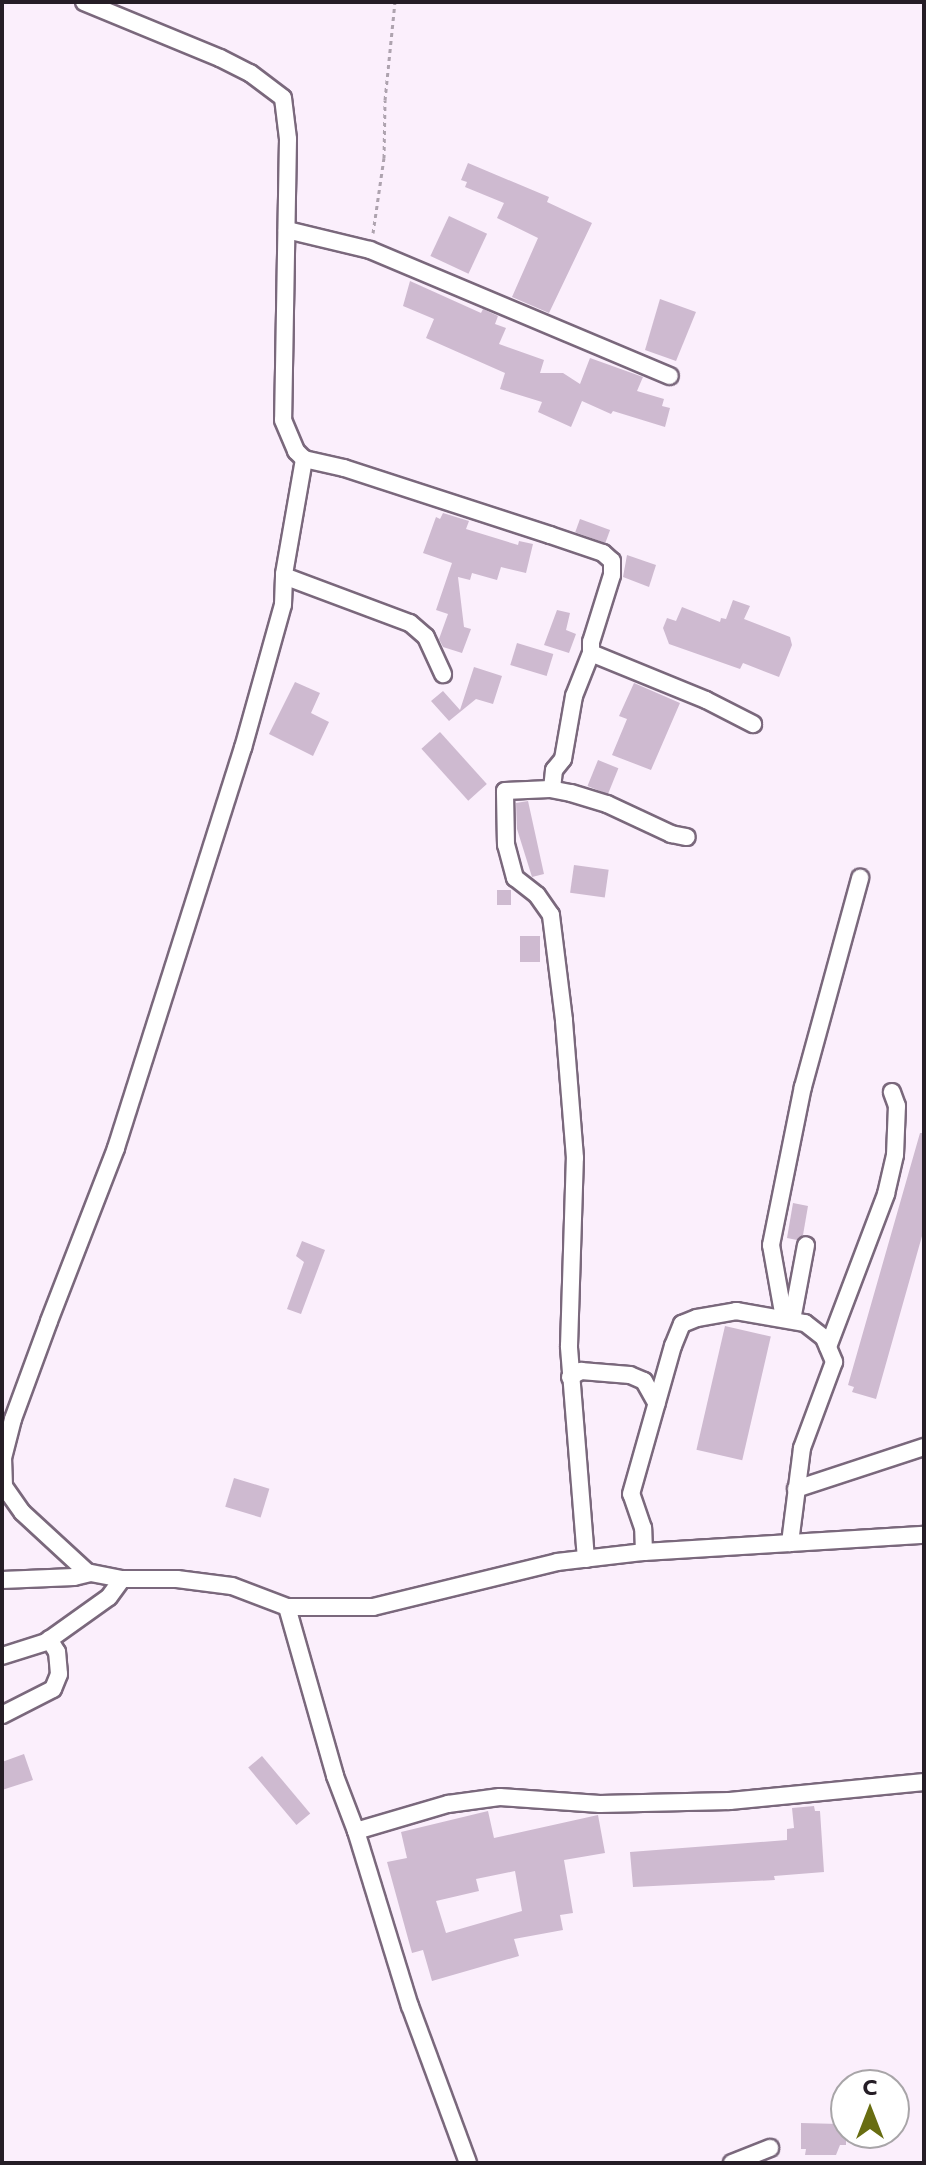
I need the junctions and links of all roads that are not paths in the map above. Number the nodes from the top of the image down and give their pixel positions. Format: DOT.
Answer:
graph roads {
  1 [pos="84,2"];
  2 [pos="287,230"];
  3 [pos="670,376"];
  4 [pos="304,459"];
  5 [pos="284,576"];
  6 [pos="591,653"];
  7 [pos="443,674"];
  8 [pos="753,724"];
  9 [pos="552,789"];
  10 [pos="687,837"];
  11 [pos="860,878"];
  12 [pos="892,1092"];
  13 [pos="806,1245"];
  14 [pos="788,1319"];
  15 [pos="828,1347"];
  16 [pos="570,1377"];
  17 [pos="657,1404"];
  18 [pos="924,1447"];
  19 [pos="796,1489"];
  20 [pos="924,1535"];
  21 [pos="790,1543"];
  22 [pos="644,1552"];
  23 [pos="586,1559"];
  24 [pos="90,1573"];
  25 [pos="122,1579"];
  26 [pos="2,1580"];
  27 [pos="287,1607"];
  28 [pos="49,1639"];
  29 [pos="2,1656"];
  30 [pos="2,1715"];
  31 [pos="924,1782"];
  32 [pos="356,1831"];
  33 [pos="770,2148"];
  34 [pos="468,2163"];
  35 [pos="732,2163"];
  1 -- 2 [label="street"];
  2 -- 3 [label="street"];
  2 -- 4 [label="street"];
  4 -- 5 [label="street"];
  4 -- 6 [label="street"];
  5 -- 7 [label="street"];
  5 -- 24 [label="street"];
  6 -- 8 [label="street"];
  6 -- 9 [label="street"];
  9 -- 10 [label="street"];
  9 -- 16 [label="street"];
  11 -- 14 [label="street"];
  12 -- 15 [label="street"];
  13 -- 14 [label="street"];
  14 -- 15 [label="street"];
  14 -- 17 [label="street"];
  15 -- 19 [label="street"];
  16 -- 17 [label="street"];
  16 -- 23 [label="street"];
  17 -- 22 [label="street"];
  18 -- 19 [label="street"];
  19 -- 21 [label="street"];
  20 -- 21 [label="street"];
  21 -- 22 [label="street"];
  22 -- 23 [label="street"];
  23 -- 27 [label="street"];
  24 -- 25 [label="street"];
  24 -- 26 [label="street"];
  25 -- 27 [label="street"];
  25 -- 28 [label="street"];
  27 -- 32 [label="street"];
  28 -- 29 [label="street"];
  28 -- 30 [label="street"];
  31 -- 32 [label="street"];
  32 -- 34 [label="street"];
  33 -- 35 [label="street"];
}
